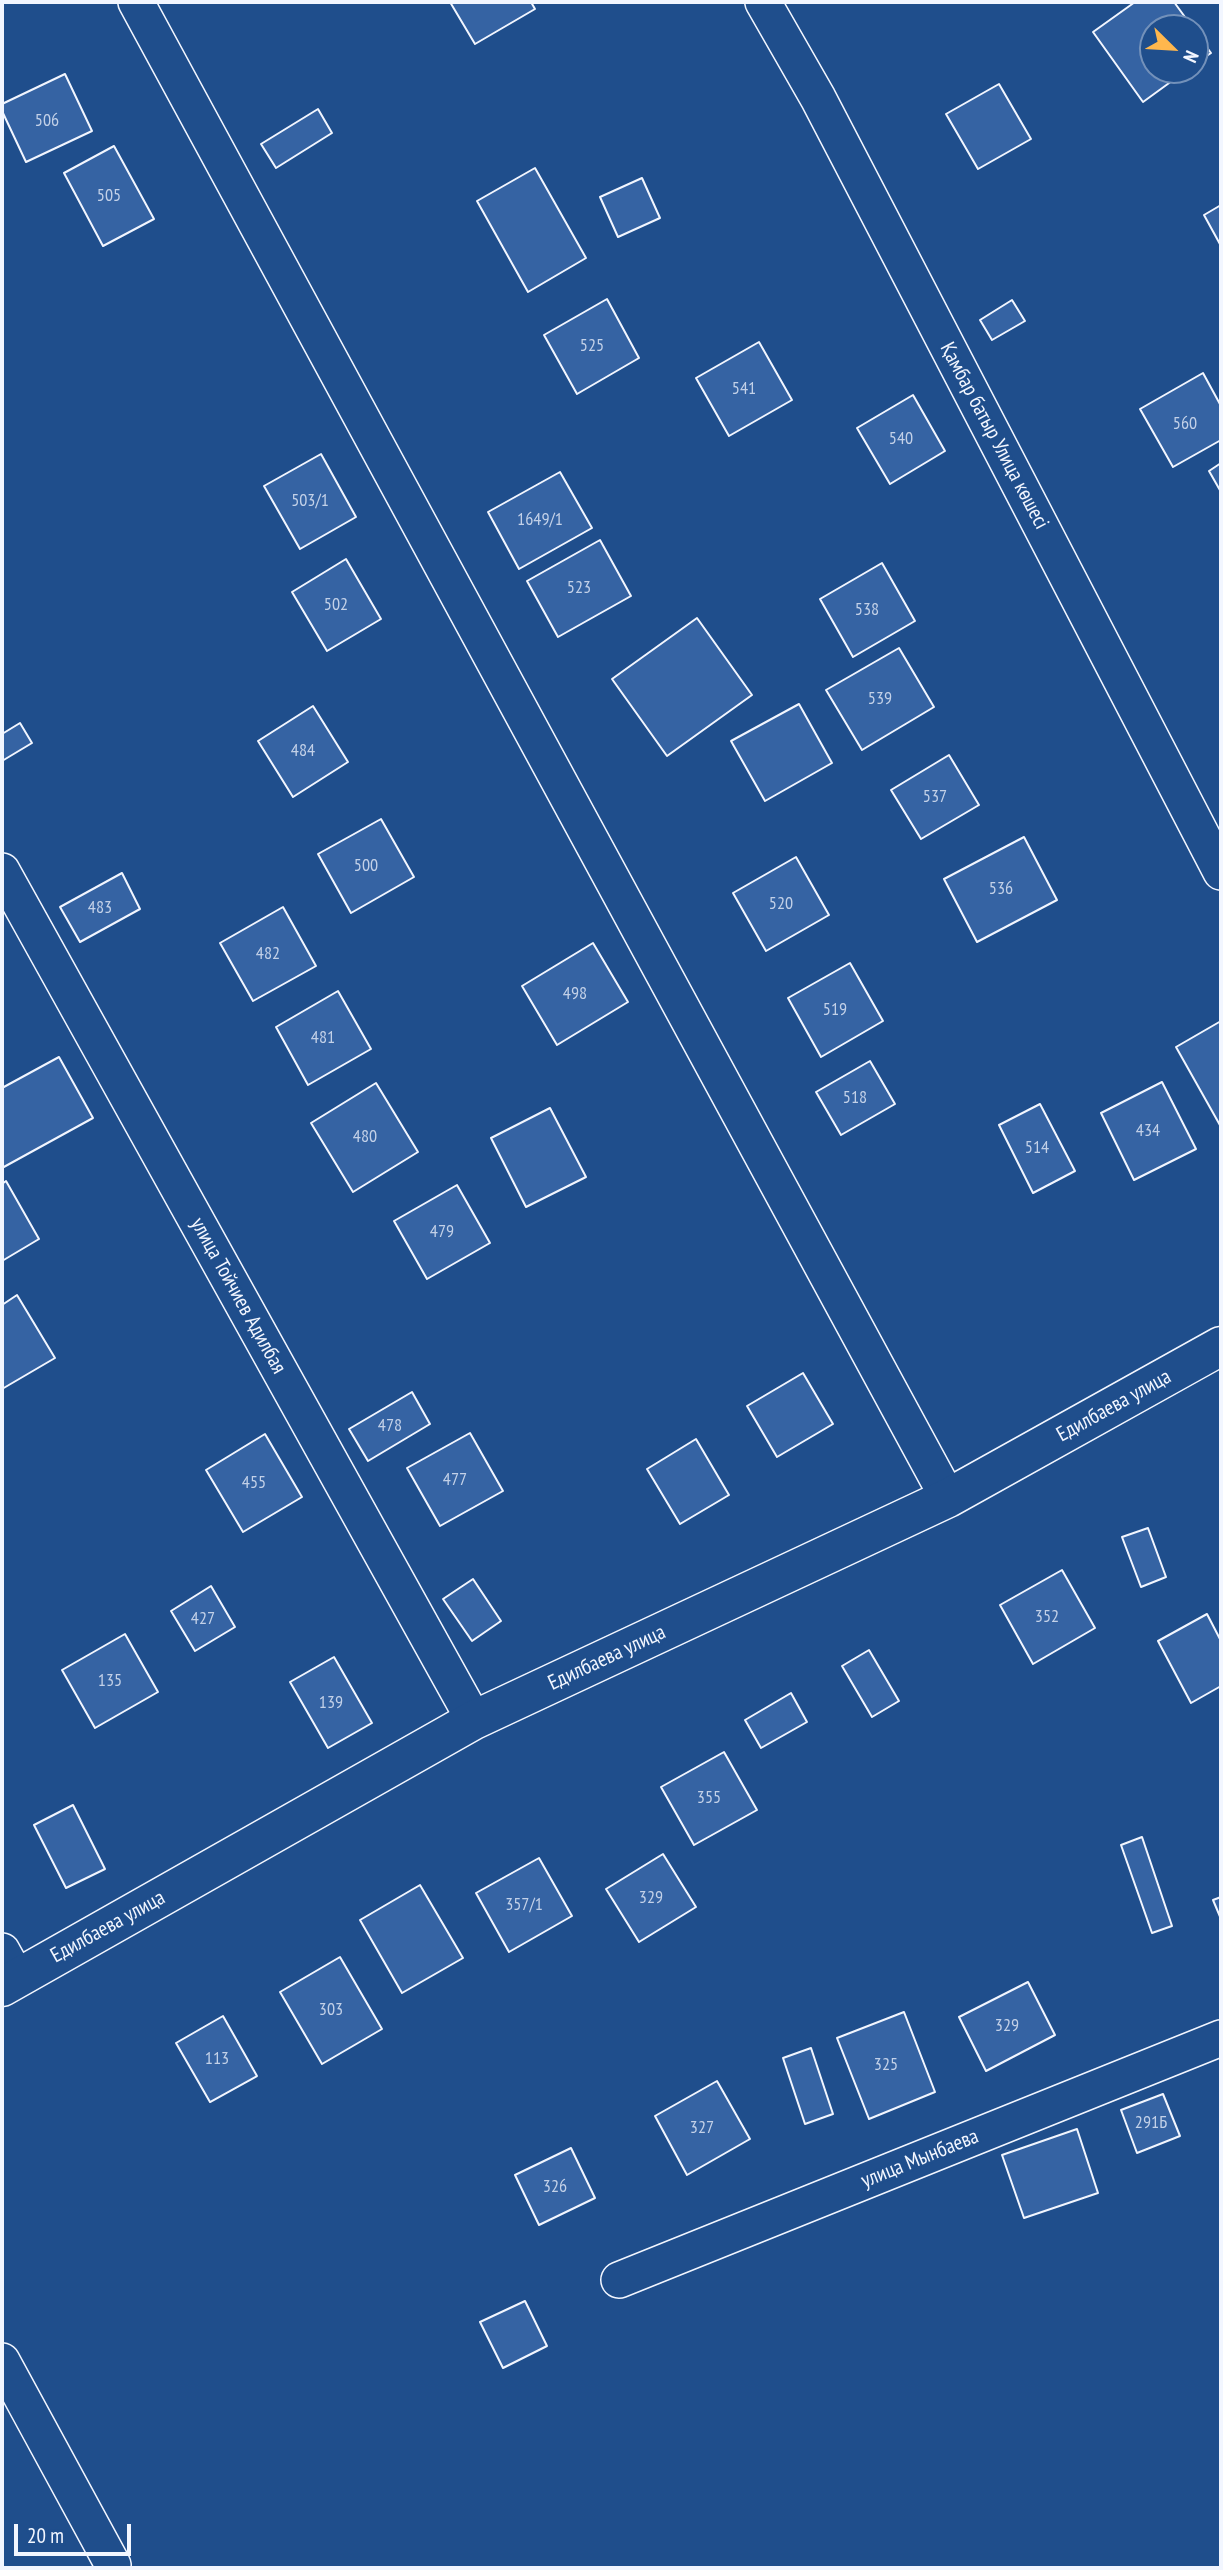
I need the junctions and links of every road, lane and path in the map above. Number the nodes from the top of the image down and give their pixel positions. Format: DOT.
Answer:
graph roads {
  1 [pos="136,2"];
  2 [pos="763,2"];
  3 [pos="2,871"];
  4 [pos="1221,872"];
  5 [pos="1221,1346"];
  6 [pos="948,1498"];
  7 [pos="474,1720"];
  8 [pos="7,1972"];
  9 [pos="1221,2038"];
  10 [pos="619,2280"];
  11 [pos="2,2361"];
  12 [pos="113,2566"];
  1 -- 6 [label="street"];
  2 -- 4 [label="street, Қамбар батыр Улица көшесі"];
  3 -- 7 [label="street, улица Тойчиев Адилбая"];
  5 -- 6 [label="street, Едилбаева улица"];
  6 -- 7 [label="street, Едилбаева улица"];
  7 -- 8 [label="street, Едилбаева улица"];
  9 -- 10 [label="street, улица Мынбаева"];
  11 -- 12 [label="street"];
}
